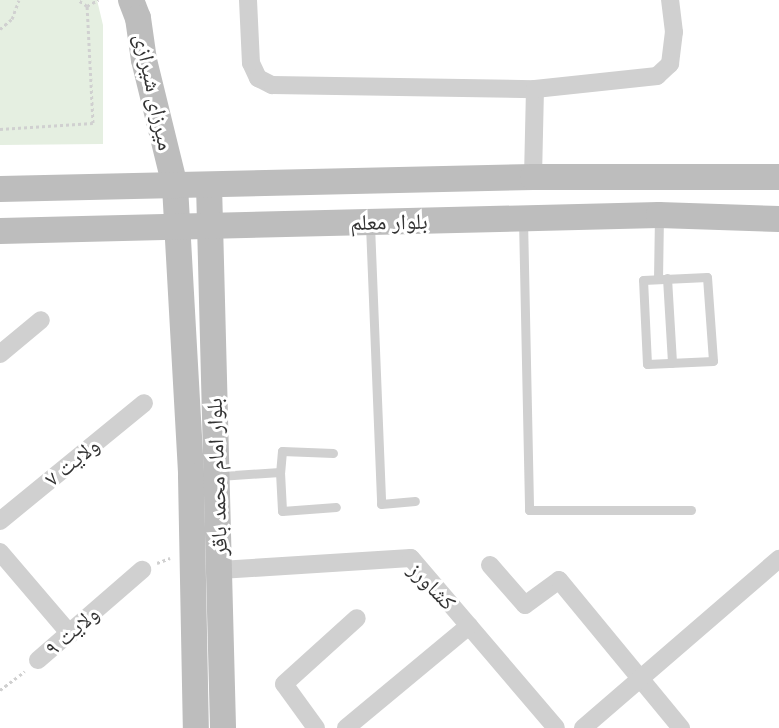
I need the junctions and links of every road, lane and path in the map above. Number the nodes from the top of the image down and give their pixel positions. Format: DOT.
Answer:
graph roads {
  1 [pos="19,0"];
  2 [pos="78,0"];
  3 [pos="98,0"];
  4 [pos="131,0"];
  5 [pos="248,0"];
  6 [pos="670,0"];
  7 [pos="87,6"];
  8 [pos="0,28"];
  9 [pos="535,89"];
  10 [pos="0,129"];
  11 [pos="533,177"];
  12 [pos="779,177"];
  13 [pos="209,185"];
  14 [pos="175,186"];
  15 [pos="0,189"];
  16 [pos="659,216"];
  17 [pos="523,219"];
  18 [pos="779,219"];
  19 [pos="370,223"];
  20 [pos="210,227"];
  21 [pos="178,229"];
  22 [pos="0,231"];
  23 [pos="662,279"];
  24 [pos="41,320"];
  25 [pos="0,354"];
  26 [pos="672,363"];
  27 [pos="144,403"];
  28 [pos="333,453"];
  29 [pos="280,472"];
  30 [pos="217,476"];
  31 [pos="415,501"];
  32 [pos="336,507"];
  33 [pos="691,510"];
  34 [pos="0,521"];
  35 [pos="191,549"];
  36 [pos="0,552"];
  37 [pos="779,559"];
  38 [pos="490,565"];
  39 [pos="142,570"];
  40 [pos="220,570"];
  41 [pos="357,618"];
  42 [pos="469,626"];
  43 [pos="70,634"];
  44 [pos="38,660"];
  45 [pos="639,680"];
  46 [pos="0,690"];
  47 [pos="196,728"];
  48 [pos="223,728"];
  49 [pos="316,728"];
  50 [pos="346,728"];
  51 [pos="556,728"];
  52 [pos="583,728"];
  53 [pos="681,728"];
  1 -- 8 [label="path"];
  2 -- 7 [label="path"];
  3 -- 7 [label="path"];
  4 -- 14 [label="main road, میرزای شیرازی"];
  5 -- 9 [label="street"];
  6 -- 9 [label="street"];
  7 -- 10 [label="path"];
  9 -- 11 [label="street"];
  11 -- 12 [label="main road, بلوار معلم"];
  11 -- 13 [label="main road, بلوار معلم"];
  13 -- 14 [label="main road, بلوار معلم"];
  13 -- 20 [label="main road, بلوار امام محمد باقر"];
  14 -- 15 [label="main road, بلوار معلم"];
  14 -- 21 [label="main road, میرزای شیرازی"];
  16 -- 17 [label="main road, بلوار معلم"];
  16 -- 18 [label="main road, بلوار معلم"];
  16 -- 23 [label="lane"];
  17 -- 19 [label="main road, بلوار معلم"];
  17 -- 33 [label="lane"];
  19 -- 20 [label="main road, بلوار معلم"];
  19 -- 31 [label="lane"];
  20 -- 21 [label="main road, بلوار معلم"];
  20 -- 30 [label="main road, بلوار امام محمد باقر"];
  21 -- 22 [label="main road, بلوار معلم"];
  21 -- 35 [label="main road, بلوار امام محمد باقر"];
  23 -- 26 [label="lane"];
  23 -- 26 [label="lane"];
  23 -- 26 [label="lane"];
  24 -- 25 [label="street"];
  27 -- 34 [label="street, ولایت ۷"];
  28 -- 29 [label="lane"];
  29 -- 30 [label="lane"];
  29 -- 32 [label="lane"];
  30 -- 40 [label="main road, بلوار امام محمد باقر"];
  35 -- 39 [label="path"];
  35 -- 47 [label="main road, بلوار امام محمد باقر"];
  36 -- 43 [label="street"];
  37 -- 45 [label="street"];
  38 -- 45 [label="street"];
  39 -- 43 [label="street, ولایت ۹"];
  40 -- 42 [label="street, کشاورز"];
  40 -- 48 [label="main road, بلوار امام محمد باقر"];
  41 -- 49 [label="street"];
  42 -- 50 [label="street"];
  42 -- 51 [label="street, کشاورز"];
  43 -- 44 [label="street, ولایت ۹"];
  44 -- 46 [label="path, ولایت ۹"];
  45 -- 52 [label="street"];
  45 -- 53 [label="street"];
}
